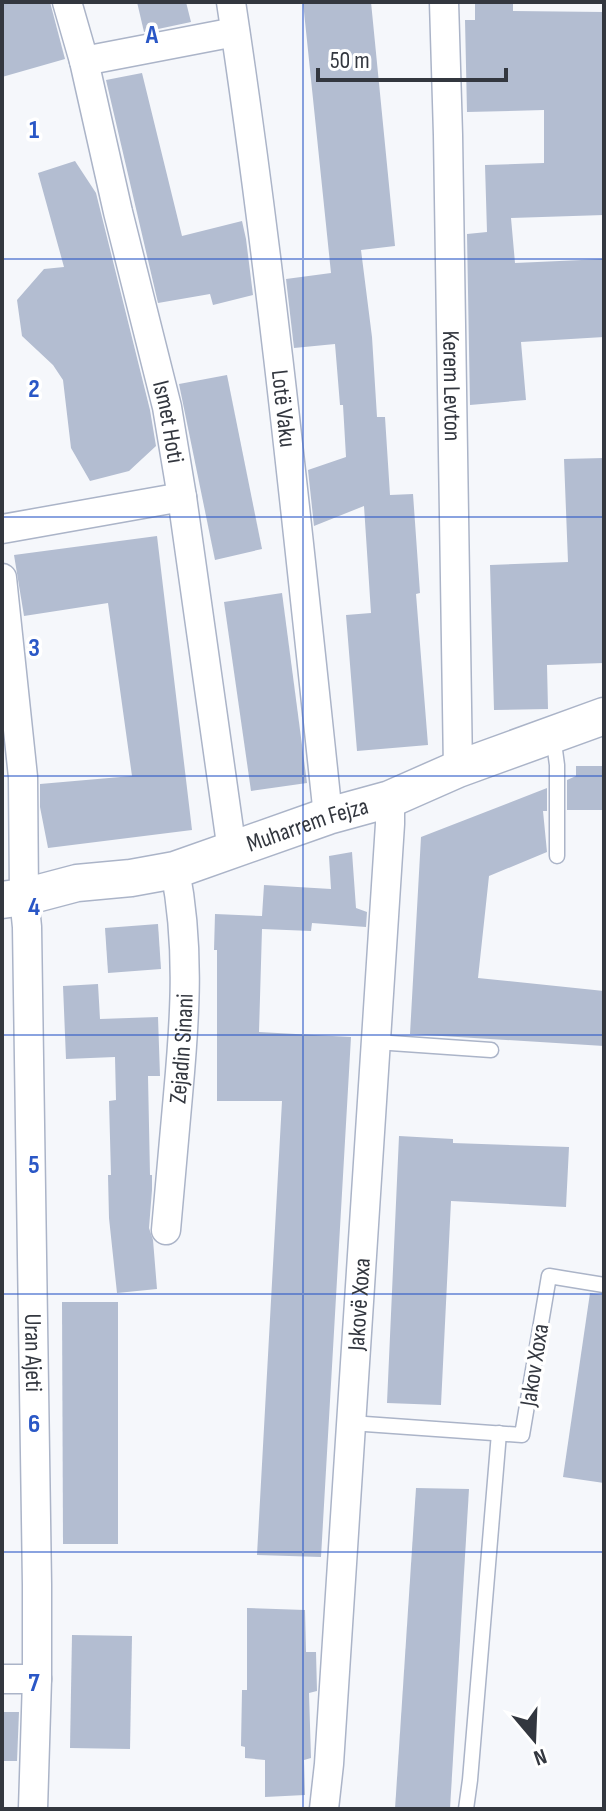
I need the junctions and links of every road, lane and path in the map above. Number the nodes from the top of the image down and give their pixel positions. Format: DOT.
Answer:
graph roads {
  1 [pos="67,2"];
  2 [pos="231,2"];
  3 [pos="444,2"];
  4 [pos="235,32"];
  5 [pos="84,61"];
  6 [pos="182,497"];
  7 [pos="2,529"];
  8 [pos="2,578"];
  9 [pos="604,716"];
  10 [pos="553,735"];
  11 [pos="458,769"];
  12 [pos="390,799"];
  13 [pos="328,816"];
  14 [pos="232,851"];
  15 [pos="557,856"];
  16 [pos="175,870"];
  17 [pos="13,898"];
  18 [pos="376,1042"];
  19 [pos="491,1050"];
  20 [pos="166,1230"];
  21 [pos="604,1285"];
  22 [pos="351,1423"];
  23 [pos="499,1433"];
  24 [pos="2,1679"];
  25 [pos="37,1679"];
  26 [pos="33,1809"];
  27 [pos="324,1809"];
  28 [pos="466,1809"];
  1 -- 5 [label="street, Ismet Hoti"];
  2 -- 4 [label="street, Lotë Vaku"];
  3 -- 11 [label="street, Kerem Levton"];
  4 -- 5 [label="street"];
  4 -- 13 [label="street, Lotë Vaku"];
  5 -- 6 [label="street, Ismet Hoti"];
  6 -- 7 [label="street"];
  6 -- 14 [label="street, Ismet Hoti"];
  8 -- 17 [label="street, Uran Ajeti"];
  9 -- 10 [label="street, Muharrem Fejza"];
  10 -- 11 [label="street, Muharrem Fejza"];
  10 -- 15 [label="lane"];
  11 -- 12 [label="street, Muharrem Fejza"];
  12 -- 13 [label="street, Muharrem Fejza"];
  12 -- 18 [label="street, Jakovë Xoxa"];
  13 -- 14 [label="street, Muharrem Fejza"];
  14 -- 16 [label="street, Muharrem Fejza"];
  16 -- 17 [label="street, Muharrem Fejza"];
  16 -- 20 [label="street, Zejadin Sinani"];
  17 -- 25 [label="street, Uran Ajeti"];
  18 -- 19 [label="lane"];
  18 -- 22 [label="street, Jakovë Xoxa"];
  21 -- 23 [label="lane, Jakov Xoxa"];
  22 -- 23 [label="lane, Jakov Xoxa"];
  22 -- 27 [label="street, Jakovë Xoxa"];
  23 -- 28 [label="lane"];
  24 -- 25 [label="street"];
  25 -- 26 [label="street, Uran Ajeti"];
}
